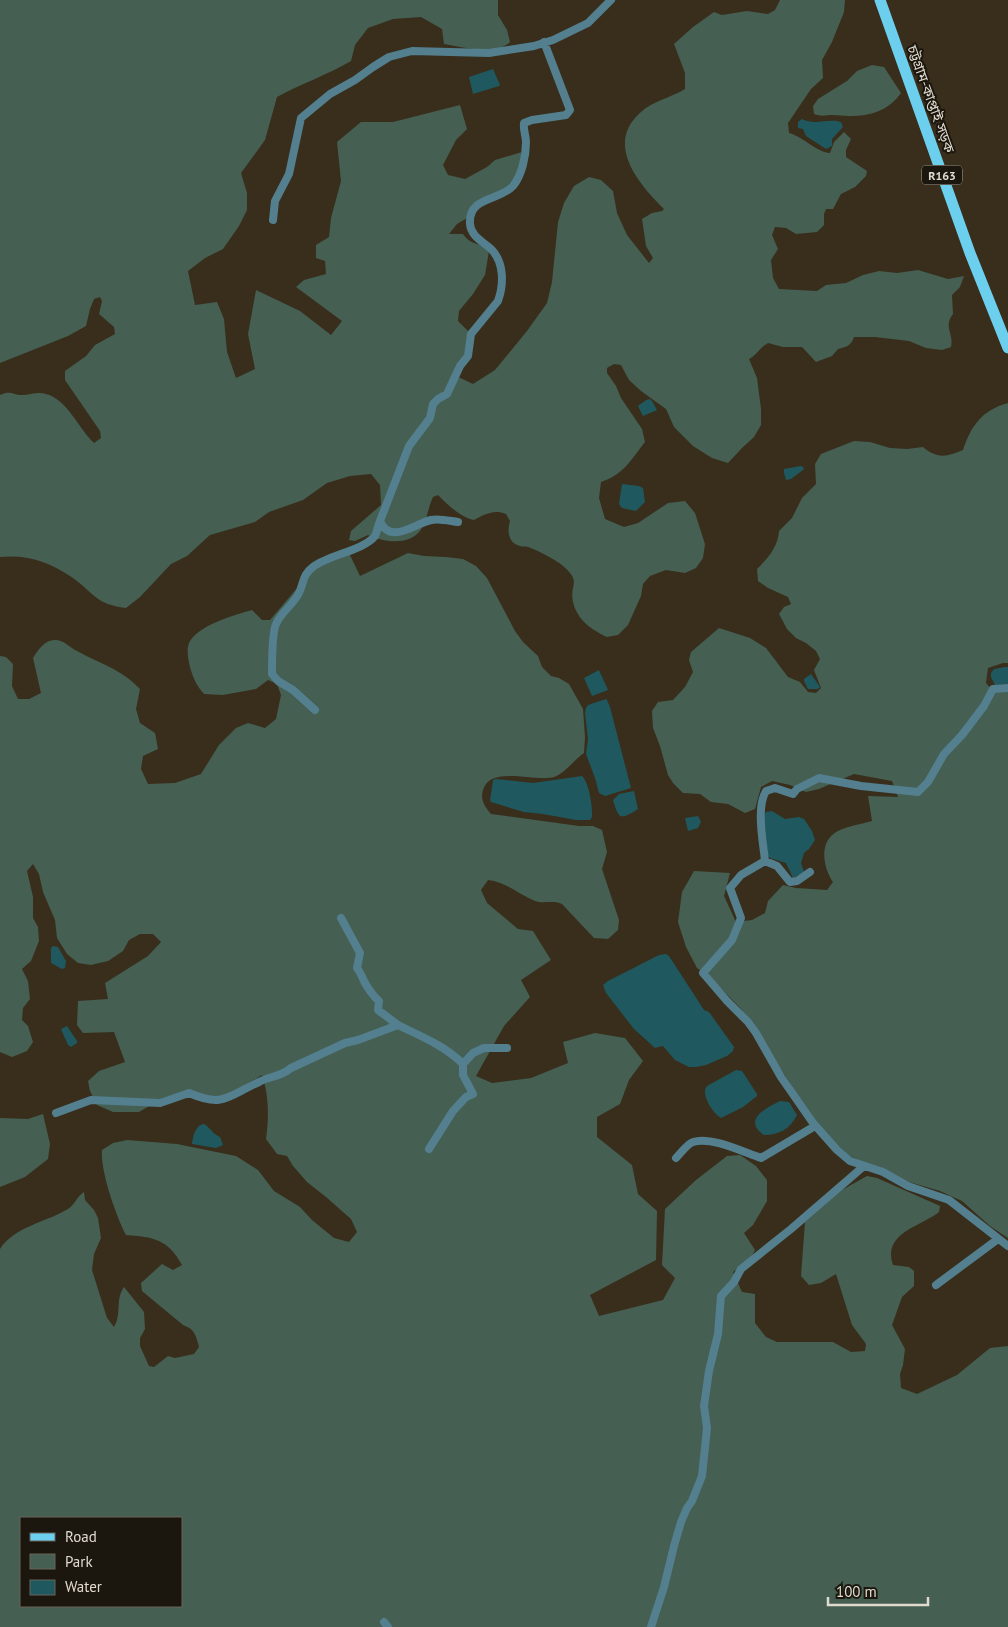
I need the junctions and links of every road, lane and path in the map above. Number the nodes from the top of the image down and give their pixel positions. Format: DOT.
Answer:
graph roads {
  1 [pos="611,0"];
  2 [pos="880,0"];
  3 [pos="544,42"];
  4 [pos="273,220"];
  5 [pos="1008,348"];
  6 [pos="380,521"];
  7 [pos="458,522"];
  8 [pos="1008,688"];
  9 [pos="315,710"];
  10 [pos="765,861"];
  11 [pos="810,872"];
  12 [pos="341,918"];
  13 [pos="398,1025"];
  14 [pos="507,1048"];
  15 [pos="463,1064"];
  16 [pos="56,1113"];
  17 [pos="815,1126"];
  18 [pos="429,1149"];
  19 [pos="676,1158"];
  20 [pos="864,1166"];
  21 [pos="998,1239"];
  22 [pos="1008,1246"];
  23 [pos="936,1284"];
  24 [pos="651,1627"];
  1 -- 3 [label="street"];
  2 -- 5 [label="main road, চট্টগ্রাম-কাপ্তাই সড়ক / R163"];
  3 -- 4 [label="street"];
  3 -- 6 [label="street"];
  6 -- 7 [label="street"];
  6 -- 9 [label="street"];
  8 -- 10 [label="street"];
  10 -- 11 [label="street"];
  10 -- 17 [label="street"];
  12 -- 13 [label="street"];
  13 -- 15 [label="street"];
  13 -- 16 [label="street"];
  14 -- 15 [label="street"];
  15 -- 18 [label="street"];
  17 -- 19 [label="street"];
  17 -- 20 [label="street"];
  20 -- 21 [label="street"];
  20 -- 24 [label="street"];
  21 -- 22 [label="street"];
  21 -- 23 [label="street"];
}
